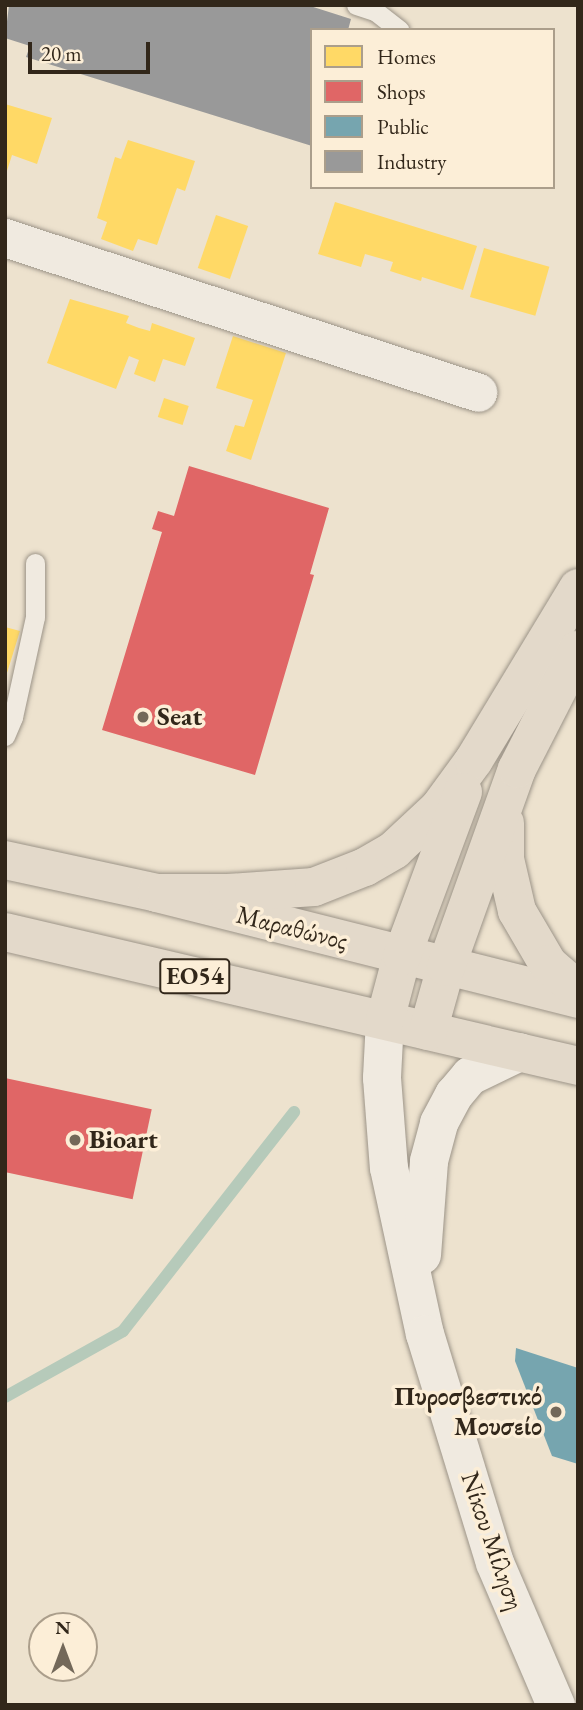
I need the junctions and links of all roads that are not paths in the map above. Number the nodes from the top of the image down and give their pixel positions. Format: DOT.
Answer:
graph roads {
  1 [pos="356,5"];
  2 [pos="396,28"];
  3 [pos="5,239"];
  4 [pos="478,393"];
  5 [pos="35,563"];
  6 [pos="578,588"];
  7 [pos="578,650"];
  8 [pos="5,736"];
  9 [pos="474,760"];
  10 [pos="517,769"];
  11 [pos="5,860"];
  12 [pos="157,893"];
  13 [pos="5,932"];
  14 [pos="402,956"];
  15 [pos="446,967"];
  16 [pos="578,990"];
  17 [pos="578,999"];
  18 [pos="385,1020"];
  19 [pos="428,1031"];
  20 [pos="520,1052"];
  21 [pos="578,1066"];
  22 [pos="425,1334"];
  23 [pos="556,1705"];
  1 -- 2 [label="lane"];
  3 -- 4 [label="street"];
  5 -- 8 [label="lane"];
  6 -- 9 [label="main road"];
  7 -- 10 [label="main road"];
  9 -- 12 [label="main road"];
  9 -- 14 [label="main road"];
  10 -- 15 [label="main road"];
  10 -- 16 [label="main road"];
  11 -- 12 [label="main road, Μαραθώνος"];
  12 -- 14 [label="main road, Μαραθώνος"];
  13 -- 18 [label="main road, ΕΟ54"];
  14 -- 15 [label="main road, Μαραθώνος"];
  14 -- 18 [label="main road"];
  15 -- 17 [label="main road, Μαραθώνος"];
  15 -- 19 [label="main road"];
  18 -- 19 [label="main road, ΕΟ54"];
  18 -- 22 [label="street, Νίκου Μίληση"];
  19 -- 20 [label="main road, ΕΟ54"];
  20 -- 21 [label="main road, ΕΟ54"];
  20 -- 22 [label="street, Νίκου Μίληση"];
  22 -- 23 [label="street, Νίκου Μίληση"];
}
